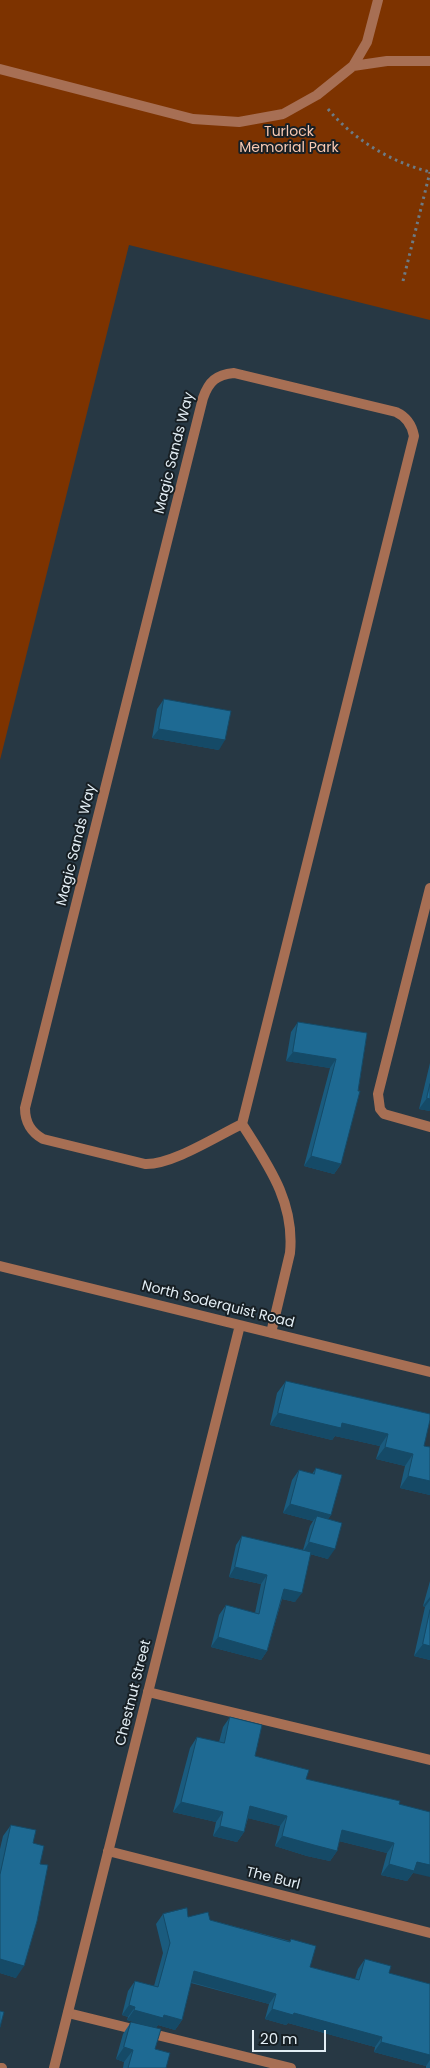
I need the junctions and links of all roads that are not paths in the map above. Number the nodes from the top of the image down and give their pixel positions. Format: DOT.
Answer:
graph roads {
  1 [pos="378,0"];
  2 [pos="430,61"];
  3 [pos="353,66"];
  4 [pos="0,70"];
  5 [pos="430,888"];
  6 [pos="242,1124"];
  7 [pos="430,1127"];
  8 [pos="0,1266"];
  9 [pos="240,1325"];
  10 [pos="271,1333"];
  11 [pos="430,1372"];
  12 [pos="148,1692"];
  13 [pos="430,1760"];
  14 [pos="108,1851"];
  15 [pos="430,1933"];
  16 [pos="68,2013"];
  17 [pos="54,2068"];
  18 [pos="291,2068"];
  1 -- 3 [label="street"];
  2 -- 3 [label="street"];
  3 -- 4 [label="street"];
  5 -- 7 [label="street"];
  6 -- 6 [label="street, Magic Sands Way"];
  6 -- 10 [label="street"];
  8 -- 9 [label="street, North Soderquist Road"];
  9 -- 10 [label="street, North Soderquist Road"];
  9 -- 12 [label="street, Chestnut Street"];
  10 -- 11 [label="street, North Soderquist Road"];
  12 -- 13 [label="street"];
  12 -- 14 [label="street, Chestnut Street"];
  14 -- 15 [label="street, The Burl"];
  14 -- 16 [label="street, Chestnut Street"];
  16 -- 17 [label="street, Chestnut Street"];
  16 -- 18 [label="street"];
}
